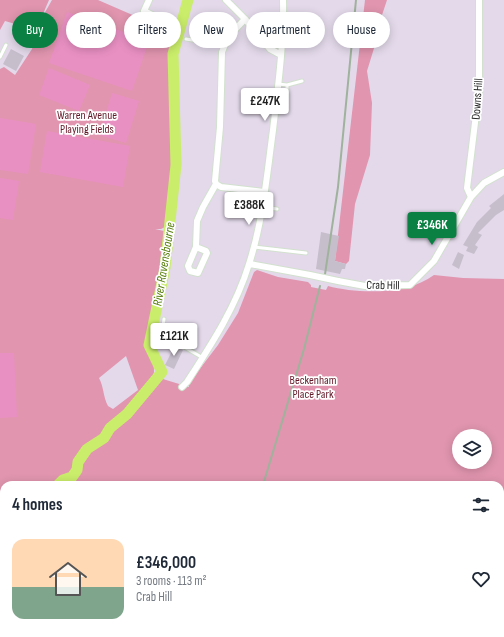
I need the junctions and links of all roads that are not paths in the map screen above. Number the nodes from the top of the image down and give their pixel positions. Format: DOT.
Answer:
graph roads {
  1 [pos="149,0"];
  2 [pos="226,0"];
  3 [pos="283,0"];
  4 [pos="479,0"];
  5 [pos="146,12"];
  6 [pos="245,19"];
  7 [pos="238,28"];
  8 [pos="186,39"];
  9 [pos="189,39"];
  10 [pos="6,45"];
  11 [pos="224,48"];
  12 [pos="281,55"];
  13 [pos="0,56"];
  14 [pos="302,81"];
  15 [pos="278,84"];
  16 [pos="287,85"];
  17 [pos="287,95"];
  18 [pos="504,172"];
  19 [pos="216,184"];
  20 [pos="264,192"];
  21 [pos="471,197"];
  22 [pos="262,207"];
  23 [pos="277,209"];
  24 [pos="196,247"];
  25 [pos="254,247"];
  26 [pos="306,253"];
  27 [pos="250,264"];
  28 [pos="164,319"];
  29 [pos="203,358"];
  30 [pos="182,387"];
  1 -- 5 [label="street"];
  2 -- 6 [label="street"];
  3 -- 12 [label="street"];
  4 -- 21 [label="street, Downs Hill"];
  6 -- 7 [label="street"];
  6 -- 12 [label="street"];
  8 -- 9 [label="lane"];
  10 -- 13 [label="lane"];
  11 -- 19 [label="street"];
  12 -- 15 [label="street"];
  14 -- 16 [label="lane"];
  15 -- 16 [label="lane"];
  15 -- 20 [label="street"];
  16 -- 17 [label="lane"];
  18 -- 21 [label="street, Crab Hill"];
  19 -- 20 [label="street"];
  19 -- 24 [label="street"];
  20 -- 22 [label="street"];
  21 -- 27 [label="street, Crab Hill, bridge"];
  22 -- 23 [label="lane"];
  22 -- 25 [label="street"];
  25 -- 26 [label="lane"];
  25 -- 27 [label="street"];
  27 -- 29 [label="street"];
  28 -- 29 [label="lane"];
  29 -- 30 [label="street"];
}
